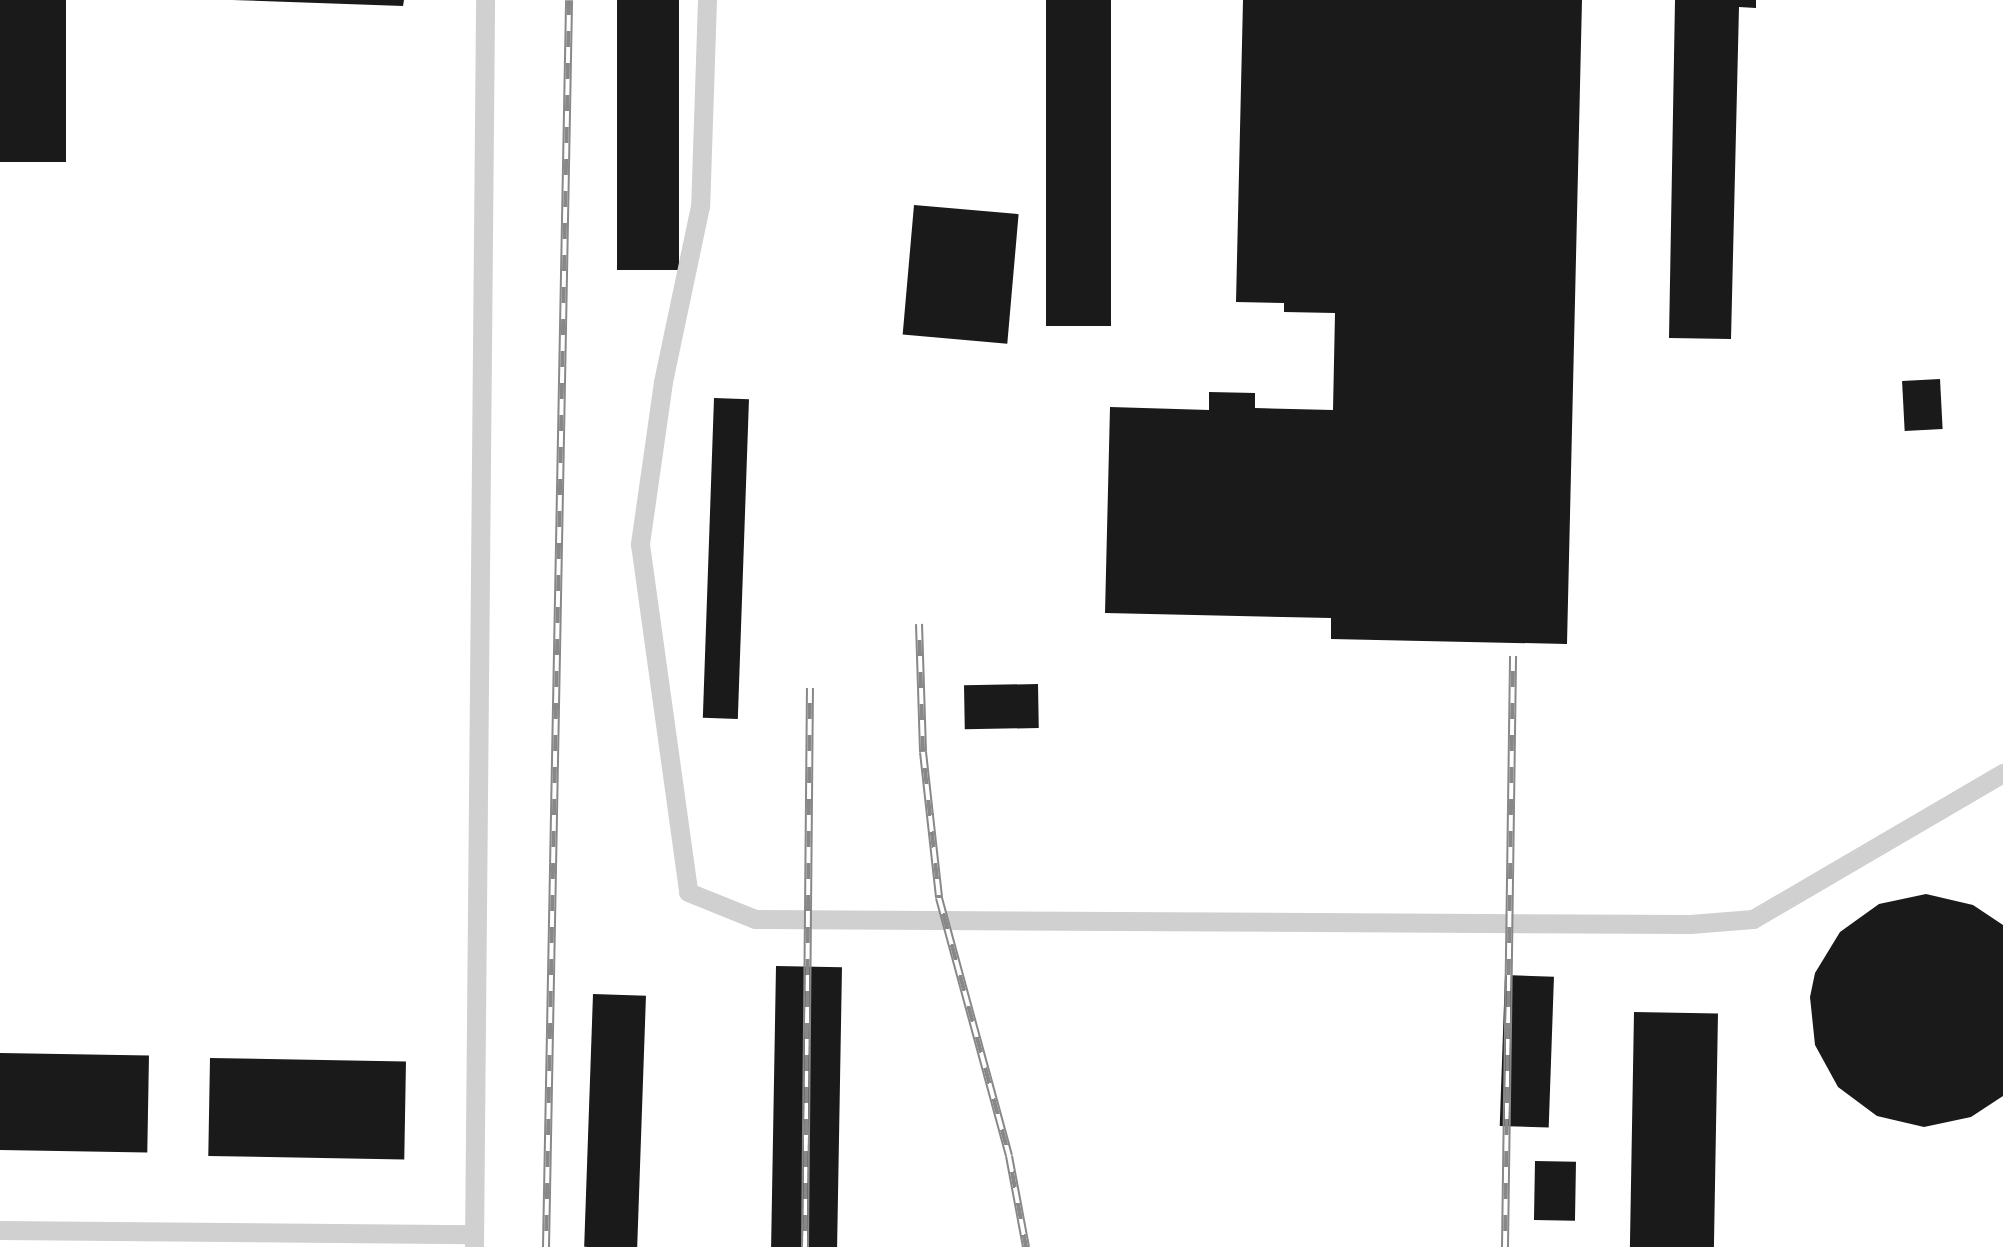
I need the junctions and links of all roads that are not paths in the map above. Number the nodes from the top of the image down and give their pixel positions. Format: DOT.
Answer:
graph roads {
  1 [pos="485,0"];
  2 [pos="707,0"];
  3 [pos="2003,773"];
  4 [pos="0,1230"];
  5 [pos="474,1240"];
  1 -- 5 [label="lane"];
  2 -- 3 [label="lane"];
  4 -- 5 [label="lane"];
}
